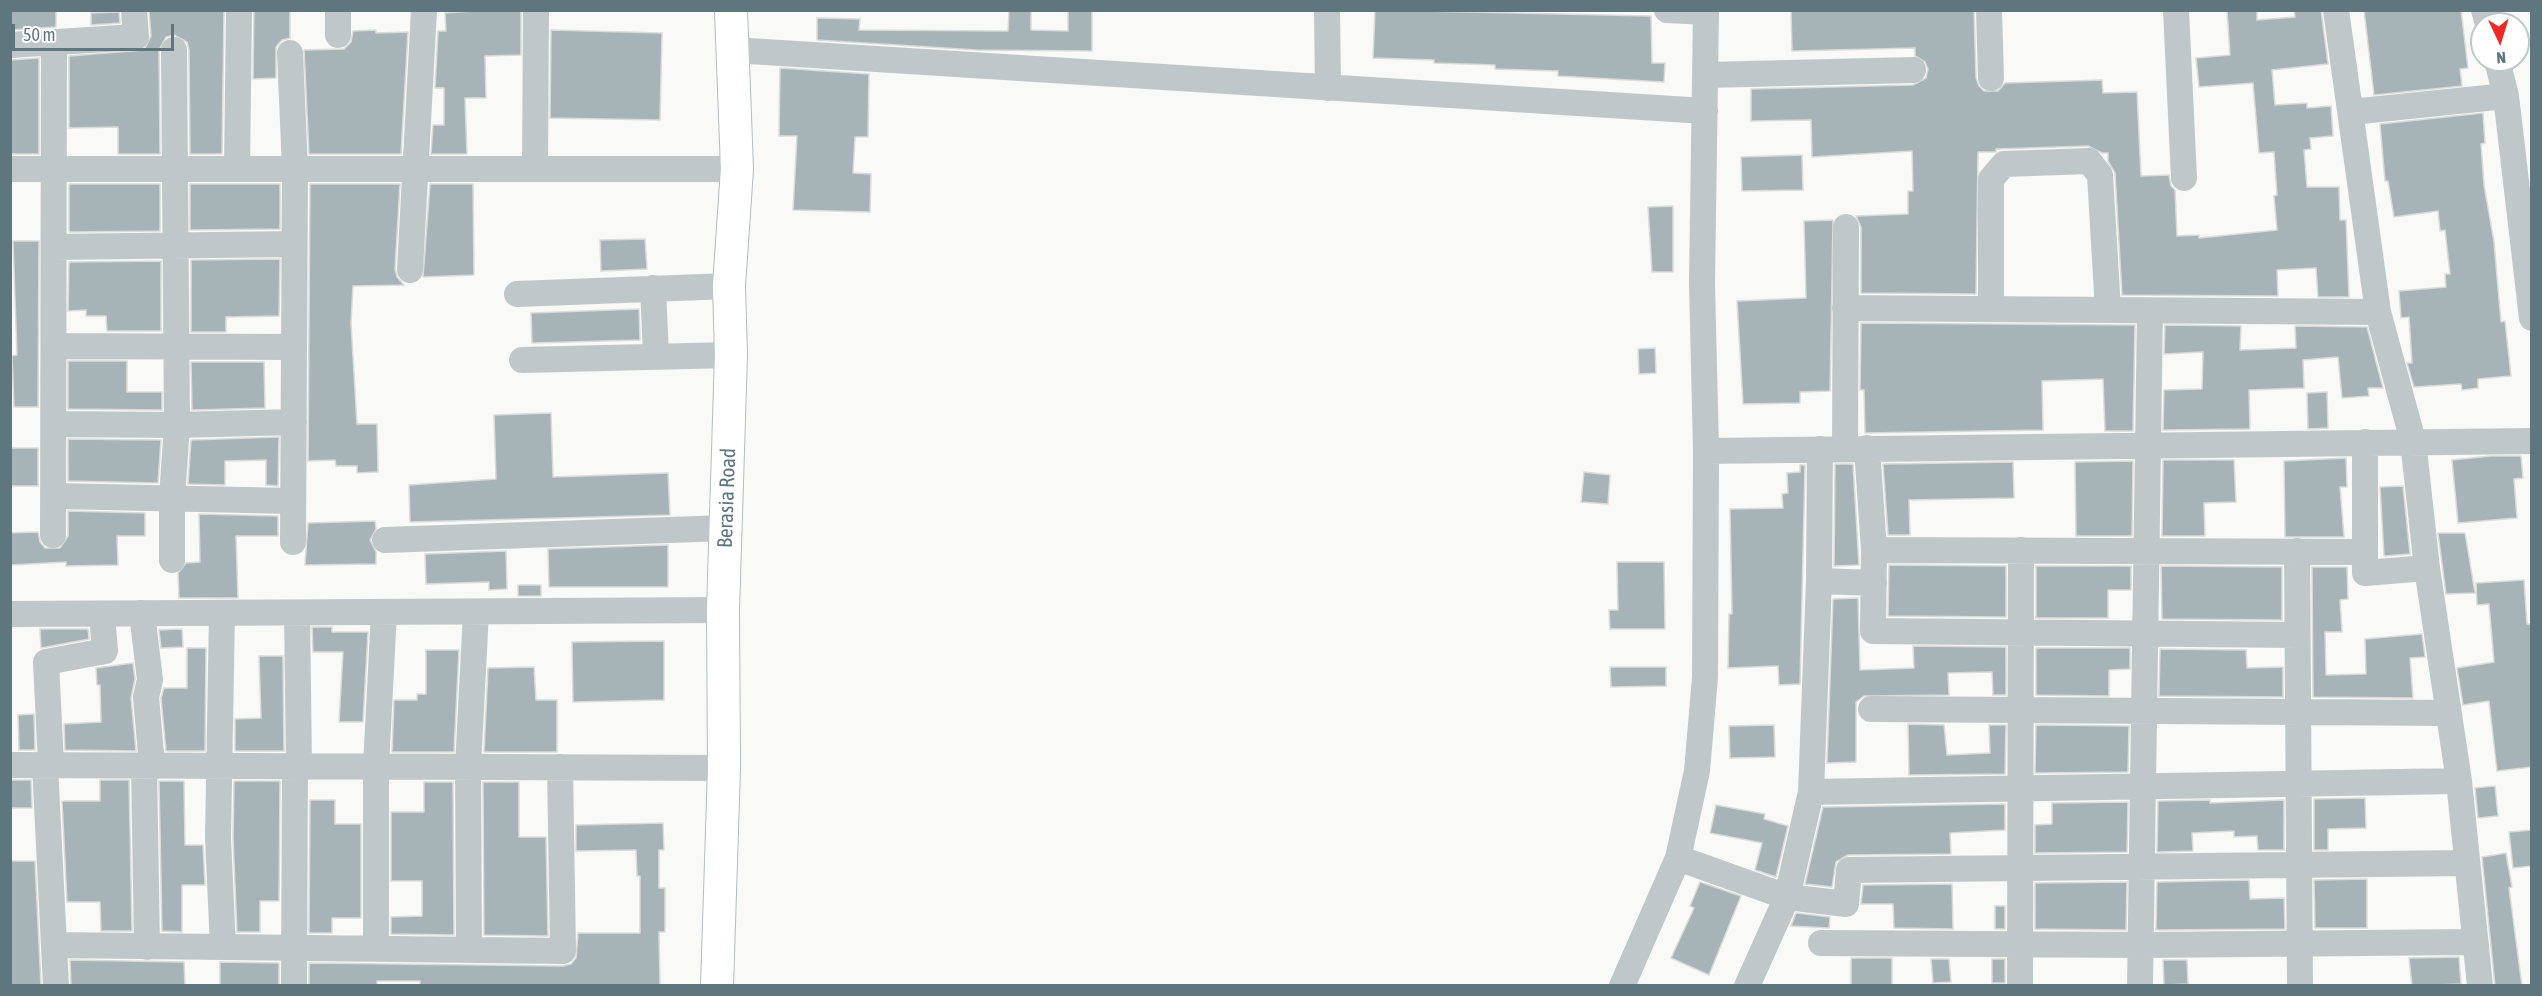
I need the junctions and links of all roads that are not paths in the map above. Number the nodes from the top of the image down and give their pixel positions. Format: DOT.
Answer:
graph roads {
  1 [pos="134,10"];
  2 [pos="239,10"];
  3 [pos="424,10"];
  4 [pos="536,10"];
  5 [pos="731,10"];
  6 [pos="1327,10"];
  7 [pos="1667,10"];
  8 [pos="1989,10"];
  9 [pos="2176,10"];
  10 [pos="2336,10"];
  11 [pos="1706,11"];
  12 [pos="54,42"];
  13 [pos="10,45"];
  14 [pos="174,50"];
  15 [pos="733,50"];
  16 [pos="290,53"];
  17 [pos="1913,70"];
  18 [pos="2500,72"];
  19 [pos="1706,75"];
  20 [pos="1991,78"];
  21 [pos="1328,88"];
  22 [pos="2506,96"];
  23 [pos="1705,111"];
  24 [pos="2350,112"];
  25 [pos="10,169"];
  26 [pos="176,169"];
  27 [pos="237,169"];
  28 [pos="295,169"];
  29 [pos="416,169"];
  30 [pos="535,169"];
  31 [pos="737,169"];
  32 [pos="54,170"];
  33 [pos="2184,178"];
  34 [pos="1846,227"];
  35 [pos="294,244"];
  36 [pos="177,245"];
  37 [pos="54,247"];
  38 [pos="410,270"];
  39 [pos="729,286"];
  40 [pos="653,288"];
  41 [pos="2530,290"];
  42 [pos="517,294"];
  43 [pos="1845,308"];
  44 [pos="1991,309"];
  45 [pos="2108,310"];
  46 [pos="2150,311"];
  47 [pos="2378,312"];
  48 [pos="2532,318"];
  49 [pos="54,346"];
  50 [pos="294,347"];
  51 [pos="177,348"];
  52 [pos="656,355"];
  53 [pos="731,355"];
  54 [pos="522,360"];
  55 [pos="294,422"];
  56 [pos="54,424"];
  57 [pos="177,425"];
  58 [pos="2412,441"];
  59 [pos="2532,441"];
  60 [pos="2365,442"];
  61 [pos="2148,445"];
  62 [pos="1844,449"];
  63 [pos="1706,451"];
  64 [pos="55,496"];
  65 [pos="172,498"];
  66 [pos="293,501"];
  67 [pos="726,528"];
  68 [pos="53,535"];
  69 [pos="385,540"];
  70 [pos="293,542"];
  71 [pos="1874,550"];
  72 [pos="2021,550"];
  73 [pos="2146,551"];
  74 [pos="2297,551"];
  75 [pos="2365,552"];
  76 [pos="172,560"];
  77 [pos="2427,568"];
  78 [pos="1819,581"];
  79 [pos="1874,583"];
  80 [pos="723,610"];
  81 [pos="384,612"];
  82 [pos="476,612"];
  83 [pos="142,613"];
  84 [pos="222,613"];
  85 [pos="297,613"];
  86 [pos="10,614"];
  87 [pos="102,614"];
  88 [pos="2021,632"];
  89 [pos="2145,633"];
  90 [pos="2297,635"];
  91 [pos="1871,710"];
  92 [pos="2021,710"];
  93 [pos="2144,711"];
  94 [pos="2298,712"];
  95 [pos="2448,713"];
  96 [pos="10,765"];
  97 [pos="48,765"];
  98 [pos="148,766"];
  99 [pos="221,766"];
  100 [pos="297,766"];
  101 [pos="376,766"];
  102 [pos="468,767"];
  103 [pos="560,767"];
  104 [pos="724,768"];
  105 [pos="2458,781"];
  106 [pos="2298,783"];
  107 [pos="2143,785"];
  108 [pos="2020,787"];
  109 [pos="1811,792"];
  110 [pos="1678,858"];
  111 [pos="2465,863"];
  112 [pos="2299,865"];
  113 [pos="2142,867"];
  114 [pos="2020,868"];
  115 [pos="1787,897"];
  116 [pos="2299,942"];
  117 [pos="2474,942"];
  118 [pos="1821,943"];
  119 [pos="2020,943"];
  120 [pos="54,945"];
  121 [pos="2142,945"];
  122 [pos="147,946"];
  123 [pos="223,947"];
  124 [pos="296,948"];
  125 [pos="376,949"];
  126 [pos="469,950"];
  127 [pos="56,986"];
  128 [pos="294,986"];
  129 [pos="717,986"];
  130 [pos="1622,986"];
  131 [pos="1747,986"];
  132 [pos="2020,986"];
  133 [pos="2140,986"];
  134 [pos="2300,986"];
  135 [pos="2480,986"];
  1 -- 12 [label="street"];
  2 -- 27 [label="street"];
  3 -- 29 [label="street"];
  4 -- 30 [label="street"];
  5 -- 15 [label="main road, Berasia Road"];
  6 -- 21 [label="street"];
  7 -- 11 [label="street"];
  8 -- 20 [label="street"];
  9 -- 33 [label="street"];
  10 -- 24 [label="street"];
  11 -- 19 [label="street"];
  12 -- 13 [label="street"];
  12 -- 32 [label="street"];
  14 -- 26 [label="street"];
  15 -- 21 [label="street"];
  15 -- 31 [label="main road, Berasia Road"];
  16 -- 28 [label="street"];
  17 -- 19 [label="street"];
  18 -- 22 [label="street"];
  19 -- 23 [label="street"];
  21 -- 23 [label="street"];
  22 -- 24 [label="street"];
  22 -- 41 [label="street"];
  23 -- 63 [label="street"];
  24 -- 47 [label="street"];
  25 -- 32 [label="street"];
  26 -- 27 [label="street"];
  26 -- 32 [label="street"];
  26 -- 36 [label="street"];
  27 -- 28 [label="street"];
  28 -- 29 [label="street"];
  28 -- 35 [label="street"];
  29 -- 30 [label="street"];
  29 -- 38 [label="street"];
  30 -- 31 [label="street"];
  31 -- 39 [label="main road, Berasia Road"];
  32 -- 37 [label="street"];
  34 -- 43 [label="street"];
  35 -- 36 [label="street"];
  35 -- 50 [label="street"];
  36 -- 37 [label="street"];
  36 -- 51 [label="street"];
  37 -- 49 [label="street"];
  39 -- 40 [label="street"];
  39 -- 53 [label="main road, Berasia Road"];
  40 -- 42 [label="street"];
  40 -- 52 [label="street"];
  41 -- 48 [label="street"];
  43 -- 44 [label="street"];
  43 -- 62 [label="street"];
  44 -- 45 [label="street"];
  44 -- 45 [label="street"];
  45 -- 46 [label="street"];
  46 -- 47 [label="street"];
  46 -- 61 [label="street"];
  47 -- 58 [label="street"];
  49 -- 51 [label="street"];
  49 -- 56 [label="street"];
  50 -- 51 [label="street"];
  50 -- 55 [label="street"];
  51 -- 57 [label="street"];
  52 -- 53 [label="street"];
  52 -- 54 [label="street"];
  53 -- 67 [label="main road, Berasia Road"];
  55 -- 57 [label="street"];
  55 -- 66 [label="street"];
  56 -- 57 [label="street"];
  56 -- 64 [label="street"];
  57 -- 65 [label="street"];
  58 -- 59 [label="street"];
  58 -- 60 [label="street"];
  58 -- 77 [label="street"];
  60 -- 61 [label="street"];
  60 -- 75 [label="street"];
  61 -- 62 [label="street"];
  61 -- 73 [label="street"];
  62 -- 63 [label="street"];
  62 -- 71 [label="street"];
  62 -- 78 [label="street"];
  63 -- 110 [label="street"];
  64 -- 65 [label="street"];
  64 -- 68 [label="street"];
  65 -- 66 [label="street"];
  65 -- 76 [label="street"];
  66 -- 70 [label="street"];
  67 -- 69 [label="street"];
  67 -- 80 [label="main road, Berasia Road"];
  71 -- 72 [label="street"];
  71 -- 79 [label="street"];
  72 -- 73 [label="street"];
  72 -- 88 [label="street"];
  73 -- 74 [label="street"];
  73 -- 89 [label="street"];
  74 -- 75 [label="street"];
  74 -- 90 [label="street"];
  75 -- 77 [label="street"];
  77 -- 95 [label="street"];
  78 -- 79 [label="street"];
  78 -- 109 [label="street"];
  79 -- 88 [label="street"];
  80 -- 82 [label="street"];
  80 -- 104 [label="main road, Berasia Road"];
  81 -- 82 [label="street"];
  81 -- 85 [label="street"];
  81 -- 101 [label="street"];
  82 -- 102 [label="street"];
  83 -- 84 [label="street"];
  83 -- 87 [label="street"];
  83 -- 98 [label="street"];
  84 -- 85 [label="street"];
  84 -- 99 [label="street"];
  85 -- 100 [label="street"];
  86 -- 87 [label="street"];
  87 -- 97 [label="street"];
  88 -- 89 [label="street"];
  88 -- 92 [label="street"];
  89 -- 90 [label="street"];
  89 -- 93 [label="street"];
  90 -- 94 [label="street"];
  91 -- 92 [label="street"];
  92 -- 93 [label="street"];
  92 -- 108 [label="street"];
  93 -- 94 [label="street"];
  93 -- 107 [label="street"];
  94 -- 95 [label="street"];
  94 -- 106 [label="street"];
  95 -- 105 [label="street"];
  96 -- 97 [label="street"];
  97 -- 98 [label="street"];
  97 -- 120 [label="street"];
  98 -- 99 [label="street"];
  98 -- 122 [label="street"];
  99 -- 100 [label="street"];
  99 -- 123 [label="street"];
  100 -- 101 [label="street"];
  100 -- 124 [label="street"];
  101 -- 102 [label="street"];
  101 -- 125 [label="street"];
  102 -- 103 [label="street"];
  102 -- 126 [label="street"];
  103 -- 104 [label="street"];
  103 -- 126 [label="street"];
  104 -- 129 [label="main road, Berasia Road"];
  105 -- 106 [label="street"];
  105 -- 111 [label="street"];
  106 -- 107 [label="street"];
  106 -- 112 [label="street"];
  107 -- 108 [label="street"];
  107 -- 113 [label="street"];
  108 -- 109 [label="street"];
  108 -- 114 [label="street"];
  109 -- 115 [label="street"];
  110 -- 115 [label="street"];
  110 -- 130 [label="street"];
  111 -- 112 [label="street"];
  111 -- 117 [label="street"];
  112 -- 113 [label="street"];
  112 -- 116 [label="street"];
  113 -- 114 [label="street"];
  113 -- 121 [label="street"];
  114 -- 115 [label="street"];
  114 -- 119 [label="street"];
  115 -- 131 [label="street"];
  116 -- 117 [label="street"];
  116 -- 121 [label="street"];
  116 -- 134 [label="street"];
  117 -- 135 [label="street"];
  118 -- 119 [label="street"];
  119 -- 121 [label="street"];
  119 -- 132 [label="street"];
  120 -- 122 [label="street"];
  120 -- 127 [label="street"];
  121 -- 133 [label="street"];
  122 -- 123 [label="street"];
  123 -- 124 [label="street"];
  124 -- 125 [label="street"];
  124 -- 128 [label="street"];
  125 -- 126 [label="street"];
}
